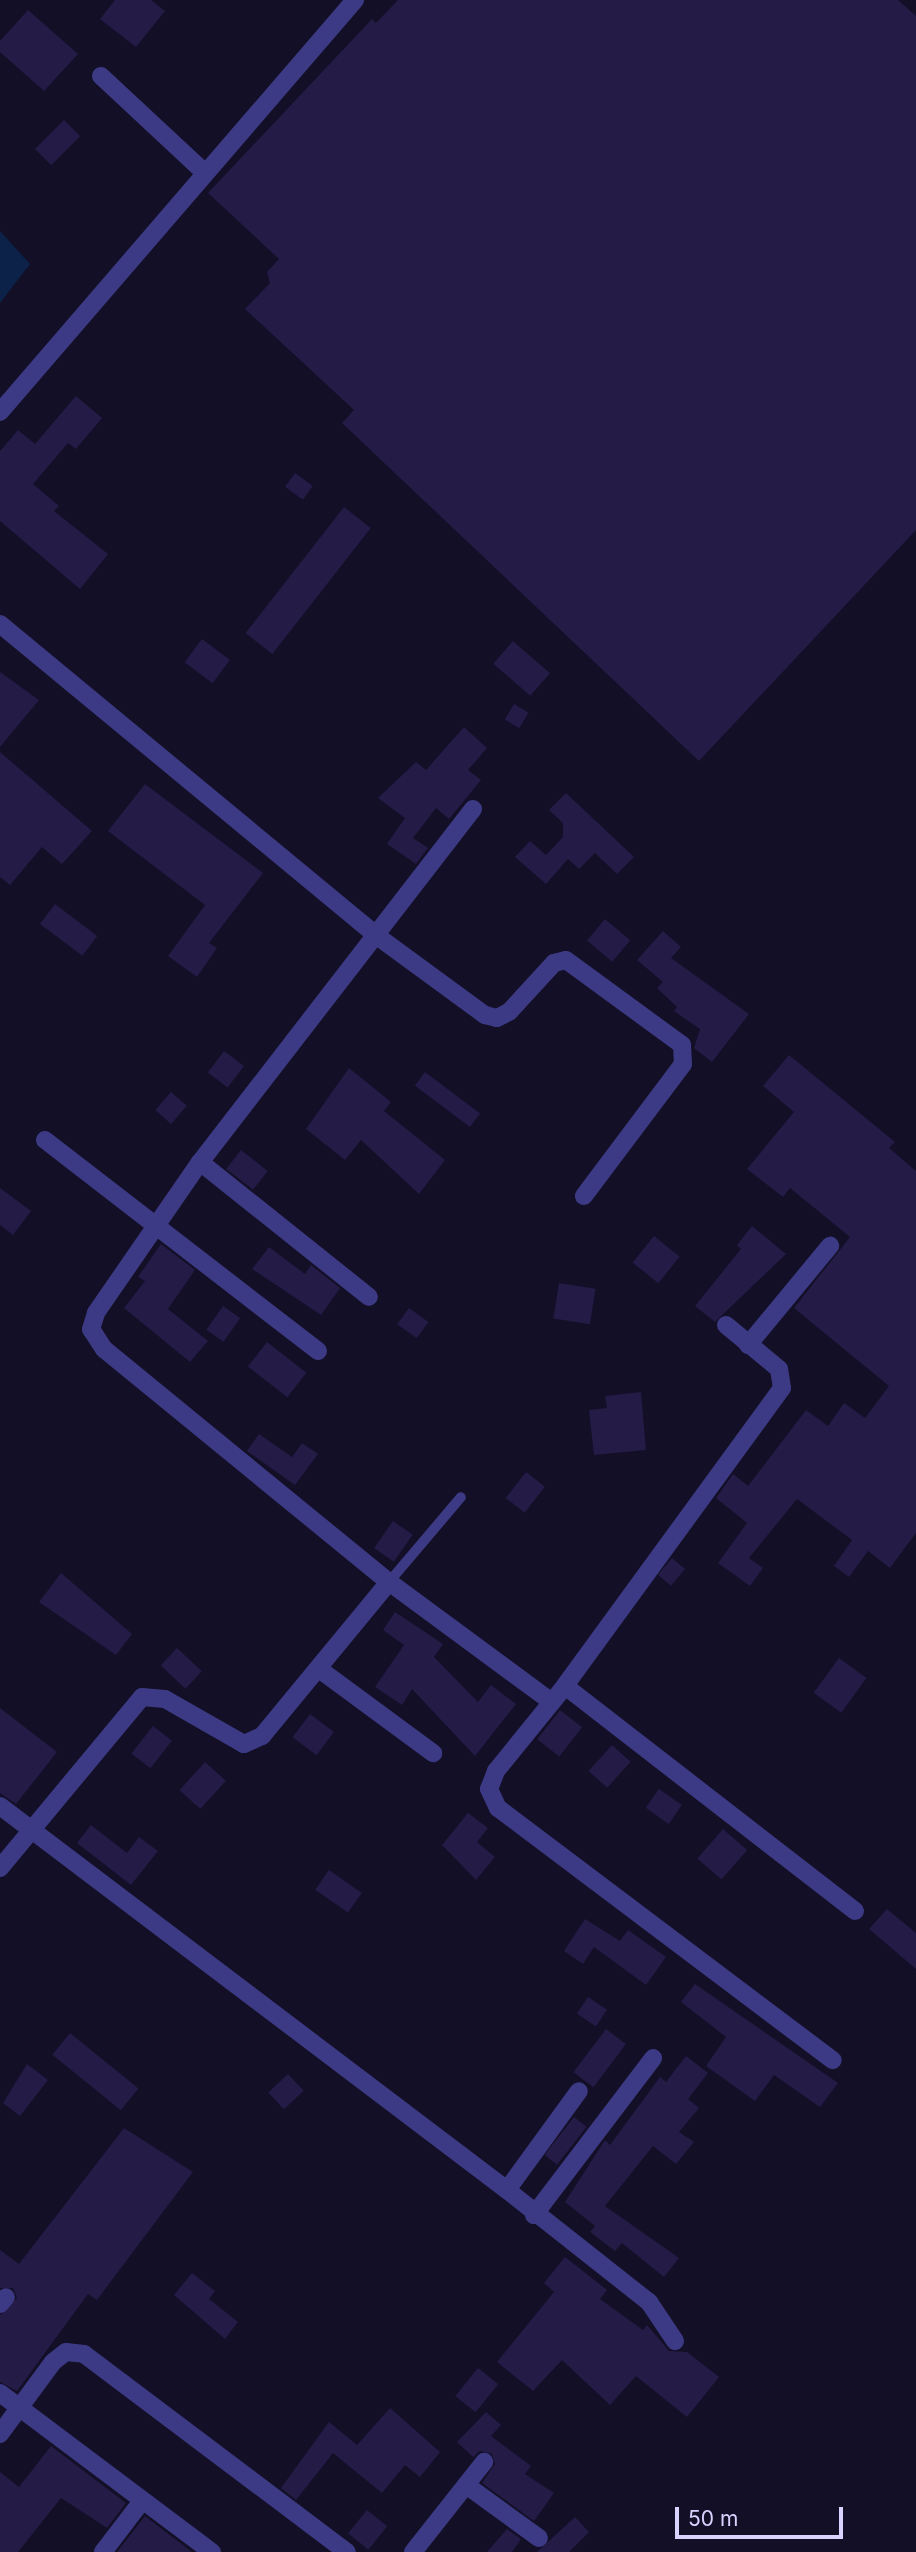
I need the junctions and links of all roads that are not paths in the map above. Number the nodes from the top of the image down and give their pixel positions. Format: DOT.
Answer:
graph roads {
  1 [pos="355,0"];
  2 [pos="101,76"];
  3 [pos="204,172"];
  4 [pos="0,412"];
  5 [pos="0,624"];
  6 [pos="472,809"];
  7 [pos="377,936"];
  8 [pos="45,1140"];
  9 [pos="200,1162"];
  10 [pos="584,1196"];
  11 [pos="155,1225"];
  12 [pos="830,1246"];
  13 [pos="369,1297"];
  14 [pos="726,1325"];
  15 [pos="748,1345"];
  16 [pos="318,1351"];
  17 [pos="461,1497"];
  18 [pos="389,1582"];
  19 [pos="319,1669"];
  20 [pos="565,1686"];
  21 [pos="552,1702"];
  22 [pos="433,1753"];
  23 [pos="0,1806"];
  24 [pos="31,1830"];
  25 [pos="0,1868"];
  26 [pos="855,1910"];
  27 [pos="653,2058"];
  28 [pos="833,2060"];
  29 [pos="579,2091"];
  30 [pos="507,2190"];
  31 [pos="534,2215"];
  32 [pos="675,2341"];
  33 [pos="0,2393"];
  34 [pos="19,2409"];
  35 [pos="0,2434"];
  36 [pos="484,2462"];
  37 [pos="466,2485"];
  38 [pos="142,2501"];
  39 [pos="539,2538"];
  40 [pos="103,2552"];
  41 [pos="212,2552"];
  42 [pos="348,2552"];
  43 [pos="413,2552"];
  1 -- 3 [label="street"];
  2 -- 3 [label="street"];
  3 -- 4 [label="street"];
  5 -- 7 [label="street"];
  6 -- 7 [label="street"];
  7 -- 9 [label="street"];
  7 -- 10 [label="street"];
  8 -- 11 [label="street"];
  9 -- 11 [label="street"];
  9 -- 13 [label="street"];
  11 -- 16 [label="street"];
  11 -- 18 [label="street"];
  12 -- 15 [label="street"];
  14 -- 15 [label="street"];
  15 -- 20 [label="street"];
  17 -- 18 [label="lane"];
  18 -- 19 [label="street"];
  18 -- 21 [label="street"];
  19 -- 22 [label="street"];
  19 -- 24 [label="street"];
  20 -- 21 [label="street"];
  20 -- 26 [label="street"];
  21 -- 28 [label="street"];
  23 -- 24 [label="street"];
  24 -- 25 [label="street"];
  24 -- 30 [label="street"];
  27 -- 31 [label="street"];
  29 -- 30 [label="street"];
  30 -- 31 [label="street"];
  31 -- 32 [label="street"];
  33 -- 34 [label="street"];
  34 -- 35 [label="street"];
  34 -- 38 [label="street"];
  34 -- 42 [label="street"];
  36 -- 37 [label="street"];
  37 -- 39 [label="street"];
  37 -- 43 [label="street"];
  38 -- 40 [label="street"];
  38 -- 41 [label="street"];
}
